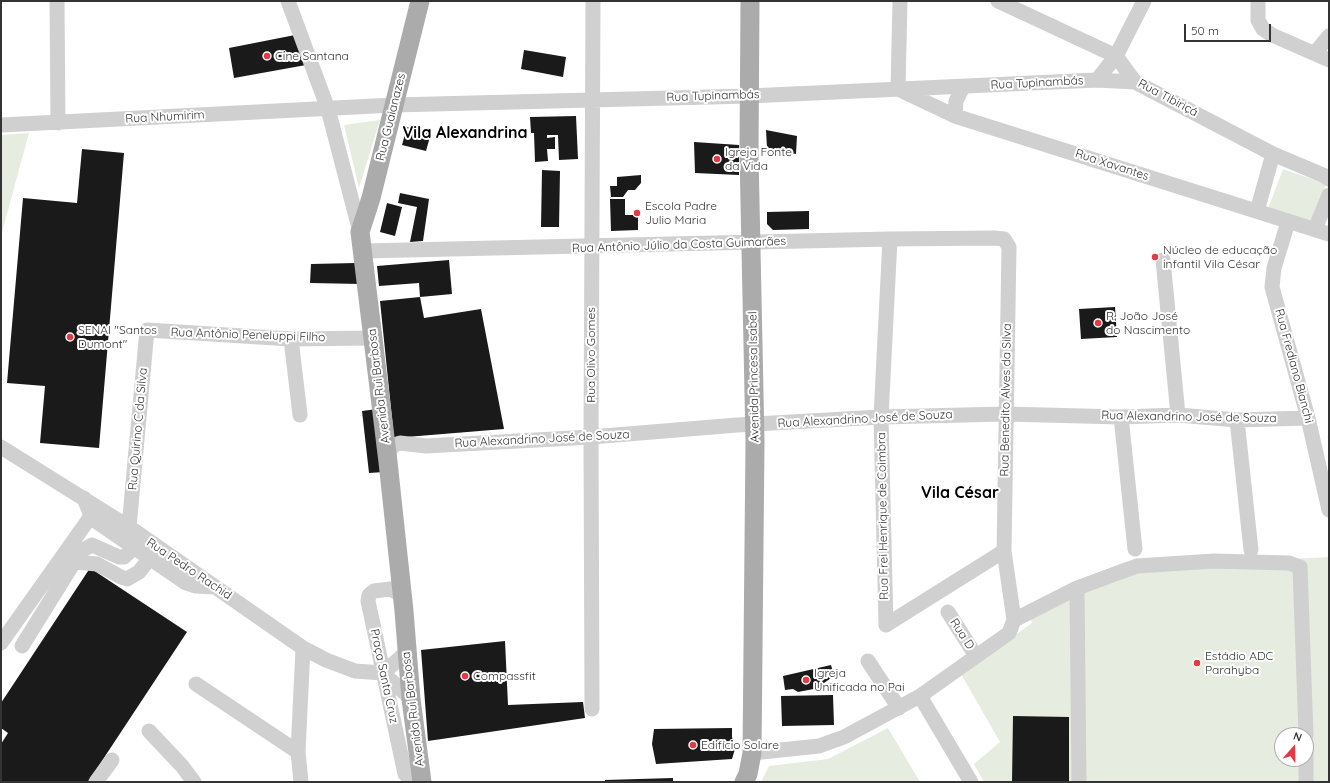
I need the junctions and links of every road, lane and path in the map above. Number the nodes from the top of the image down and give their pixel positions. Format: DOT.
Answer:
graph roads {
  1 [pos="57,1"];
  2 [pos="288,1"];
  3 [pos="420,1"];
  4 [pos="593,1"];
  5 [pos="750,1"];
  6 [pos="900,1"];
  7 [pos="998,1"];
  8 [pos="1144,1"];
  9 [pos="1258,1"];
  10 [pos="1329,36"];
  11 [pos="1315,53"];
  12 [pos="1116,56"];
  13 [pos="1329,60"];
  14 [pos="1097,80"];
  15 [pos="1135,82"];
  16 [pos="963,87"];
  17 [pos="898,89"];
  18 [pos="749,96"];
  19 [pos="592,99"];
  20 [pos="394,105"];
  21 [pos="328,109"];
  22 [pos="956,116"];
  23 [pos="58,123"];
  24 [pos="1,125"];
  25 [pos="1273,154"];
  26 [pos="1327,178"];
  27 [pos="1329,195"];
  28 [pos="1257,211"];
  29 [pos="1288,222"];
  30 [pos="360,232"];
  31 [pos="1322,232"];
  32 [pos="994,238"];
  33 [pos="890,239"];
  34 [pos="752,242"];
  35 [pos="591,247"];
  36 [pos="363,251"];
  37 [pos="1163,260"];
  38 [pos="147,330"];
  39 [pos="374,338"];
  40 [pos="291,339"];
  41 [pos="1005,414"];
  42 [pos="300,415"];
  43 [pos="1178,415"];
  44 [pos="881,417"];
  45 [pos="1121,417"];
  46 [pos="1308,418"];
  47 [pos="1237,420"];
  48 [pos="754,425"];
  49 [pos="591,437"];
  50 [pos="1,447"];
  51 [pos="388,462"];
  52 [pos="84,498"];
  53 [pos="1329,510"];
  54 [pos="91,516"];
  55 [pos="129,527"];
  56 [pos="134,548"];
  57 [pos="1136,549"];
  58 [pos="1251,550"];
  59 [pos="1004,551"];
  60 [pos="70,557"];
  61 [pos="150,558"];
  62 [pos="216,587"];
  63 [pos="1077,588"];
  64 [pos="402,595"];
  65 [pos="948,612"];
  66 [pos="1014,620"];
  67 [pos="1,644"];
  68 [pos="22,646"];
  69 [pos="303,648"];
  70 [pos="407,652"];
  71 [pos="976,656"];
  72 [pos="868,661"];
  73 [pos="383,673"];
  74 [pos="196,684"];
  75 [pos="920,696"];
  76 [pos="411,699"];
  77 [pos="899,708"];
  78 [pos="592,709"];
  79 [pos="1306,727"];
  80 [pos="149,731"];
  81 [pos="298,752"];
  82 [pos="752,753"];
  83 [pos="112,760"];
  84 [pos="1306,767"];
  85 [pos="422,780"];
  86 [pos="96,782"];
  87 [pos="194,782"];
  88 [pos="301,782"];
  89 [pos="744,782"];
  90 [pos="971,782"];
  91 [pos="1080,782"];
  92 [pos="1306,782"];
  1 -- 23 [label="street"];
  2 -- 21 [label="street, Avenida Rui Barbosa"];
  3 -- 20 [label="main road, Rua Guaianazes"];
  4 -- 19 [label="street, Rua Olivo Gomes"];
  5 -- 18 [label="main road, Avenida Princesa Isabel"];
  6 -- 17 [label="street"];
  7 -- 12 [label="street, Rua Tibiriçá"];
  8 -- 12 [label="street, Rua Tupinambás"];
  9 -- 11 [label="street"];
  10 -- 11 [label="street"];
  11 -- 13 [label="street"];
  12 -- 14 [label="street, Rua Tupinambás"];
  12 -- 15 [label="street, Rua Tibiriçá"];
  14 -- 15 [label="street, Rua Tupinambás"];
  14 -- 16 [label="street, Rua Tupinambás"];
  15 -- 25 [label="street, Rua Tibiriçá"];
  16 -- 17 [label="street, Rua Tupinambás"];
  16 -- 22 [label="street"];
  17 -- 18 [label="street, Rua Tupinambás"];
  17 -- 22 [label="street, Rua Xavantes"];
  18 -- 19 [label="street, Rua Tupinambás"];
  18 -- 34 [label="main road, Avenida Princesa Isabel"];
  19 -- 20 [label="street, Rua Tupinambás"];
  19 -- 35 [label="street, Rua Olivo Gomes"];
  20 -- 21 [label="street, Rua Tupinambás"];
  20 -- 30 [label="main road, Rua Guaianazes"];
  21 -- 23 [label="street, Rua Nhumirim"];
  21 -- 30 [label="street, Avenida Rui Barbosa"];
  22 -- 28 [label="street, Rua Xavantes"];
  23 -- 24 [label="street, Rua Nhumirim"];
  25 -- 26 [label="street, Rua Tibiriçá"];
  25 -- 28 [label="street"];
  27 -- 31 [label="street"];
  28 -- 29 [label="street, Rua Xavantes"];
  29 -- 31 [label="street, Rua Xavantes"];
  29 -- 46 [label="street, Rua Frediano Bianchi"];
  30 -- 36 [label="main road, Avenida Rui Barbosa"];
  32 -- 33 [label="street, Rua Antônio Júlio da Costa Guimarães"];
  32 -- 41 [label="street, Rua Benedito Alves da Silva"];
  33 -- 34 [label="street, Rua Antônio Júlio da Costa Guimarães"];
  33 -- 44 [label="street, Rua Frei Henrique de Coimbra"];
  34 -- 35 [label="street, Rua Antônio Júlio da Costa Guimarães"];
  34 -- 48 [label="main road, Avenida Princesa Isabel"];
  35 -- 36 [label="street, Rua Antônio Júlio da Costa Guimarães"];
  35 -- 49 [label="street, Rua Olivo Gomes"];
  36 -- 39 [label="main road, Avenida Rui Barbosa"];
  37 -- 43 [label="street"];
  38 -- 40 [label="street, Rua Antônio Peneluppi Filho"];
  38 -- 55 [label="street, Rua Quirino C da Silva"];
  39 -- 40 [label="street, Rua Antônio Peneluppi Filho"];
  39 -- 51 [label="main road, Avenida Rui Barbosa"];
  40 -- 42 [label="street"];
  41 -- 44 [label="street, Rua Alexandrino José de Souza"];
  41 -- 45 [label="street, Rua Alexandrino José de Souza"];
  41 -- 59 [label="street, Rua Benedito Alves da Silva"];
  43 -- 45 [label="street, Rua Alexandrino José de Souza"];
  43 -- 47 [label="street, Rua Alexandrino José de Souza"];
  44 -- 48 [label="street, Rua Alexandrino José de Souza"];
  44 -- 59 [label="street, Rua Frei Henrique de Coimbra"];
  45 -- 57 [label="street"];
  46 -- 47 [label="street, Rua Alexandrino José de Souza"];
  46 -- 53 [label="street, Rua Frediano Bianchi"];
  47 -- 58 [label="street"];
  48 -- 49 [label="street, Rua Alexandrino José de Souza"];
  48 -- 82 [label="main road, Avenida Princesa Isabel"];
  49 -- 51 [label="street, Rua Alexandrino José de Souza"];
  49 -- 78 [label="street, Rua Olivo Gomes"];
  50 -- 52 [label="street, Rua Pedro Rachid"];
  51 -- 64 [label="main road, Avenida Rui Barbosa"];
  52 -- 54 [label="street"];
  52 -- 55 [label="street, Rua Pedro Rachid"];
  54 -- 56 [label="street"];
  54 -- 60 [label="street"];
  55 -- 62 [label="street, Rua Pedro Rachid"];
  56 -- 60 [label="street"];
  56 -- 61 [label="street"];
  59 -- 66 [label="street, Rua Benedito Alves da Silva"];
  60 -- 61 [label="street"];
  60 -- 67 [label="street"];
  60 -- 68 [label="street"];
  61 -- 62 [label="street"];
  62 -- 69 [label="street, Rua Pedro Rachid"];
  63 -- 66 [label="street"];
  63 -- 79 [label="street"];
  63 -- 91 [label="street"];
  64 -- 70 [label="main road, Avenida Rui Barbosa"];
  64 -- 73 [label="street, Praça Santa Cruz"];
  65 -- 71 [label="street, Rua D"];
  66 -- 71 [label="street"];
  69 -- 73 [label="street, Rua Pedro Rachid"];
  69 -- 81 [label="street"];
  70 -- 73 [label="street"];
  70 -- 76 [label="main road, Avenida Rui Barbosa"];
  71 -- 75 [label="street"];
  72 -- 77 [label="street"];
  73 -- 76 [label="street"];
  73 -- 85 [label="street, Praça Santa Cruz"];
  74 -- 81 [label="street"];
  75 -- 77 [label="street"];
  75 -- 90 [label="street"];
  76 -- 85 [label="main road, Avenida Rui Barbosa"];
  77 -- 82 [label="street"];
  80 -- 87 [label="street"];
  81 -- 88 [label="street"];
  82 -- 89 [label="main road, Avenida Princesa Isabel"];
  83 -- 86 [label="street"];
  84 -- 92 [label="street"];
}
